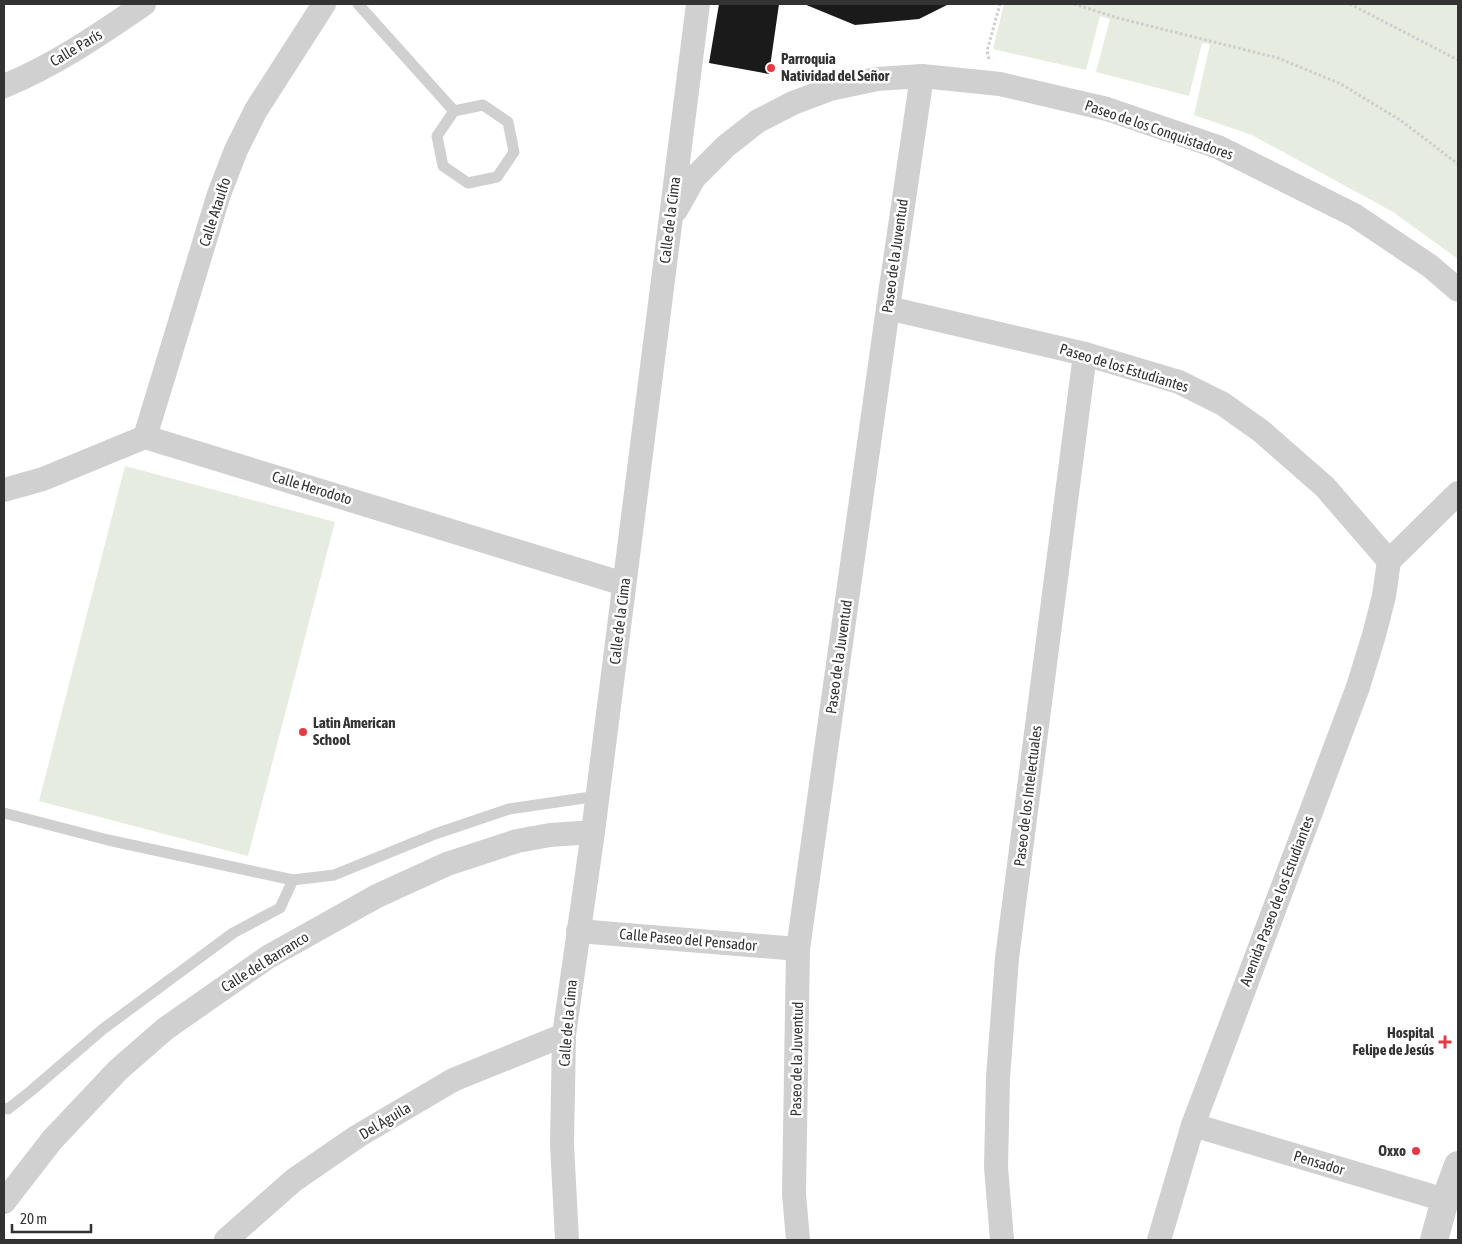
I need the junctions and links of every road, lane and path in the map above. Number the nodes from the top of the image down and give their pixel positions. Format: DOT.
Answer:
graph roads {
  1 [pos="144,4"];
  2 [pos="324,4"];
  3 [pos="698,4"];
  4 [pos="1000,4"];
  5 [pos="1074,4"];
  6 [pos="1350,4"];
  7 [pos="360,5"];
  8 [pos="1458,60"];
  9 [pos="922,76"];
  10 [pos="1000,84"];
  11 [pos="4,86"];
  12 [pos="454,111"];
  13 [pos="1458,164"];
  14 [pos="670,220"];
  15 [pos="1458,290"];
  16 [pos="888,308"];
  17 [pos="1085,354"];
  18 [pos="145,437"];
  19 [pos="4,490"];
  20 [pos="1458,492"];
  21 [pos="1389,561"];
  22 [pos="624,584"];
  23 [pos="598,796"];
  24 [pos="4,812"];
  25 [pos="593,832"];
  26 [pos="293,880"];
  27 [pos="578,931"];
  28 [pos="798,949"];
  29 [pos="564,1035"];
  30 [pos="4,1108"];
  31 [pos="1193,1125"];
  32 [pos="1458,1165"];
  33 [pos="1445,1200"];
  34 [pos="4,1202"];
  35 [pos="226,1240"];
  36 [pos="567,1240"];
  37 [pos="798,1240"];
  38 [pos="1002,1240"];
  39 [pos="1159,1240"];
  40 [pos="1434,1240"];
  1 -- 11 [label="street, Calle París"];
  2 -- 18 [label="street, Calle Ataulfo"];
  3 -- 14 [label="street, Calle de la Cima"];
  4 -- 10 [label="path"];
  5 -- 13 [label="path"];
  6 -- 8 [label="path"];
  7 -- 12 [label="lane"];
  9 -- 10 [label="street, Paseo de los Conquistadores"];
  9 -- 14 [label="street, Paseo de los Conquistadores"];
  9 -- 16 [label="street, Paseo de la Juventud"];
  10 -- 15 [label="street, Paseo de los Conquistadores"];
  12 -- 12 [label="lane"];
  14 -- 22 [label="street, Calle de la Cima"];
  16 -- 17 [label="street, Paseo de los Estudiantes"];
  16 -- 28 [label="street, Paseo de la Juventud"];
  17 -- 21 [label="street, Paseo de los Estudiantes"];
  17 -- 38 [label="street, Paseo de los Intelectuales"];
  18 -- 19 [label="street"];
  18 -- 22 [label="street, Calle Herodoto"];
  20 -- 21 [label="street"];
  21 -- 31 [label="street, Avenida Paseo de los Estudiantes"];
  22 -- 23 [label="street, Calle de la Cima"];
  23 -- 25 [label="street, Calle de la Cima"];
  23 -- 26 [label="lane"];
  24 -- 26 [label="lane"];
  25 -- 27 [label="street, Calle de la Cima"];
  25 -- 34 [label="street, Calle del Barranco"];
  26 -- 30 [label="lane"];
  27 -- 28 [label="street, Calle Paseo del Pensador"];
  27 -- 29 [label="street, Calle de la Cima"];
  28 -- 37 [label="street, Paseo de la Juventud"];
  29 -- 35 [label="street, Del Águila"];
  29 -- 36 [label="street, Calle de la Cima"];
  31 -- 33 [label="street, Pensador"];
  31 -- 39 [label="street, Avenida Paseo de los Estudiantes"];
  32 -- 33 [label="street"];
  33 -- 40 [label="street"];
}
